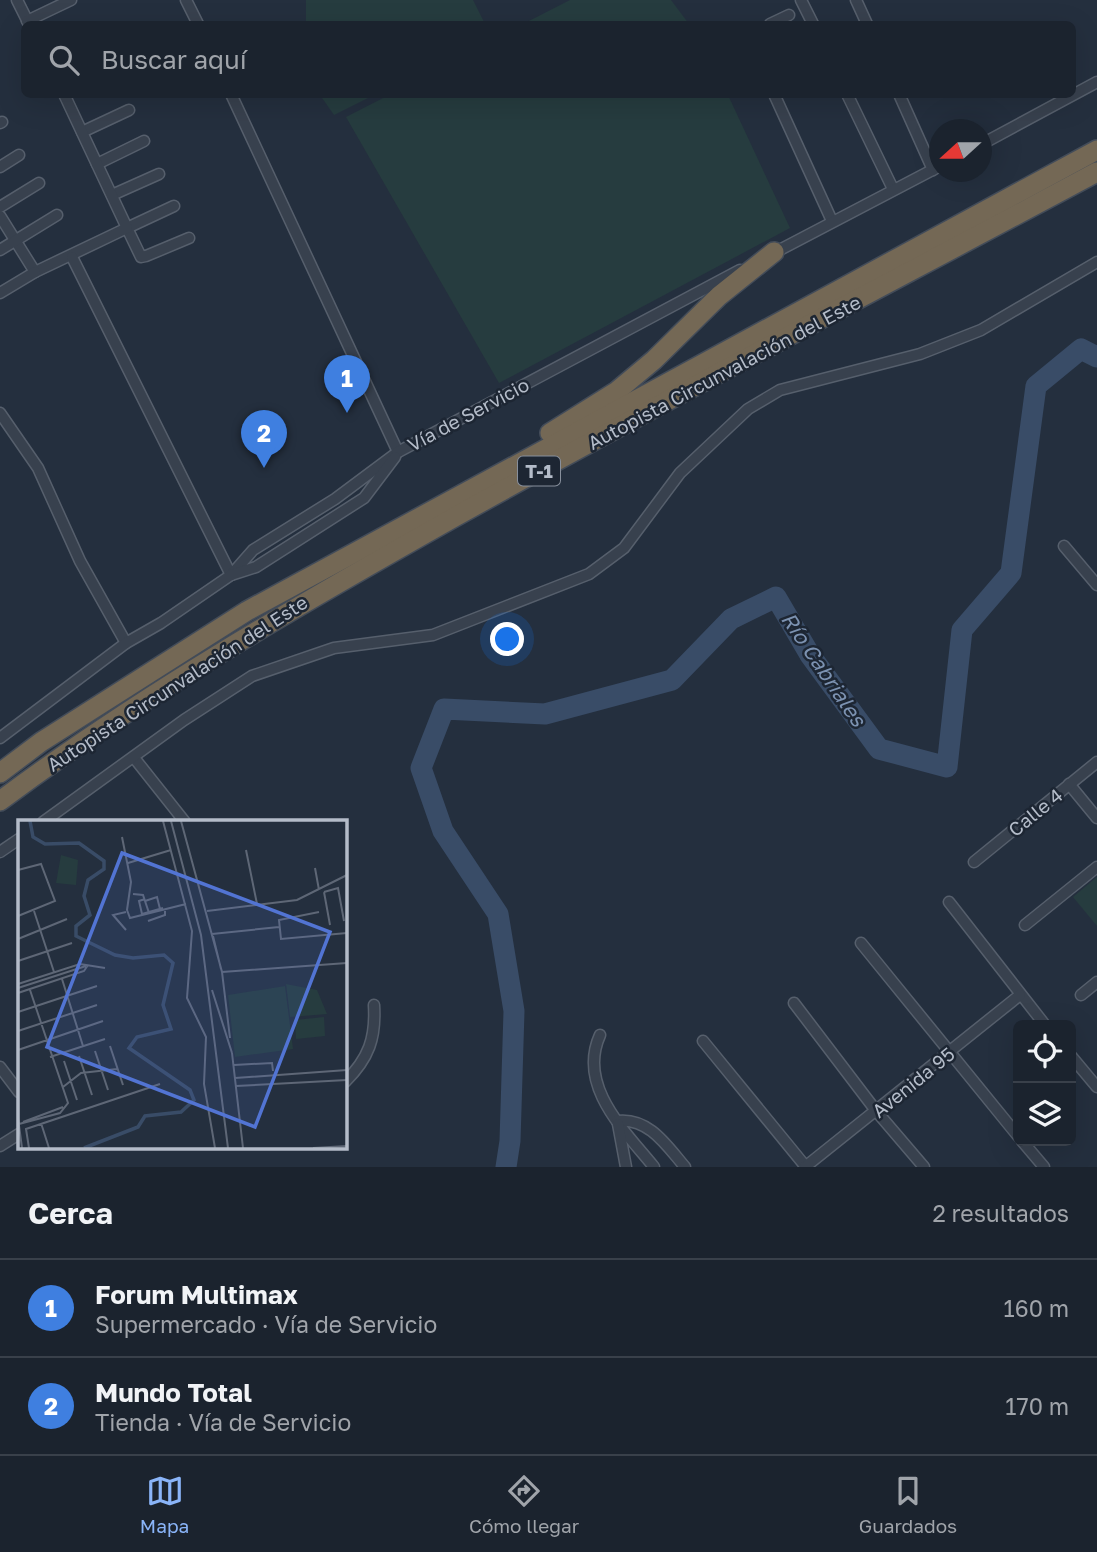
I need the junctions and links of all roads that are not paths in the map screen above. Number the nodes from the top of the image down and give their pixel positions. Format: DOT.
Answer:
graph roads {
  1 [pos="17,0"];
  2 [pos="71,0"];
  3 [pos="186,0"];
  4 [pos="801,0"];
  5 [pos="856,0"];
  6 [pos="789,15"];
  7 [pos="27,21"];
  8 [pos="32,21"];
  9 [pos="196,21"];
  10 [pos="776,21"];
  11 [pos="812,21"];
  12 [pos="866,21"];
  13 [pos="1097,82"];
  14 [pos="1076,93"];
  15 [pos="66,98"];
  16 [pos="233,98"];
  17 [pos="776,98"];
  18 [pos="849,98"];
  19 [pos="901,98"];
  20 [pos="1067,98"];
  21 [pos="129,110"];
  22 [pos="82,132"];
  23 [pos="992,139"];
  24 [pos="144,141"];
  25 [pos="1097,150"];
  26 [pos="929,154"];
  27 [pos="19,155"];
  28 [pos="97,164"];
  29 [pos="0,167"];
  30 [pos="929,171"];
  31 [pos="1097,172"];
  32 [pos="159,174"];
  33 [pos="39,183"];
  34 [pos="893,189"];
  35 [pos="112,195"];
  36 [pos="174,206"];
  37 [pos="0,207"];
  38 [pos="57,215"];
  39 [pos="0,216"];
  40 [pos="832,221"];
  41 [pos="127,228"];
  42 [pos="189,238"];
  43 [pos="15,240"];
  44 [pos="0,250"];
  45 [pos="774,252"];
  46 [pos="72,257"];
  47 [pos="1097,262"];
  48 [pos="35,272"];
  49 [pos="0,293"];
  50 [pos="0,413"];
  51 [pos="3,425"];
  52 [pos="398,452"];
  53 [pos="502,470"];
  54 [pos="335,499"];
  55 [pos="337,516"];
  56 [pos="1064,546"];
  57 [pos="231,575"];
  58 [pos="1097,585"];
  59 [pos="126,643"];
  60 [pos="0,738"];
  61 [pos="135,759"];
  62 [pos="1097,762"];
  63 [pos="0,773"];
  64 [pos="1069,784"];
  65 [pos="0,801"];
  66 [pos="1097,818"];
  67 [pos="46,820"];
  68 [pos="183,820"];
  69 [pos="18,840"];
  70 [pos="0,852"];
  71 [pos="974,862"];
  72 [pos="1097,867"];
  73 [pos="948,902"];
  74 [pos="1025,925"];
  75 [pos="861,943"];
  76 [pos="1097,982"];
  77 [pos="1020,995"];
  78 [pos="1081,995"];
  79 [pos="794,1003"];
  80 [pos="374,1005"];
  81 [pos="1041,1020"];
  82 [pos="600,1035"];
  83 [pos="703,1041"];
  84 [pos="950,1052"];
  85 [pos="1076,1062"];
  86 [pos="0,1067"];
  87 [pos="346,1081"];
  88 [pos="1097,1087"];
  89 [pos="18,1091"];
  90 [pos="877,1112"];
  91 [pos="617,1121"];
  92 [pos="1013,1130"];
  93 [pos="18,1134"];
  94 [pos="0,1146"];
  95 [pos="1026,1146"];
  96 [pos="626,1167"];
  97 [pos="654,1167"];
  98 [pos="685,1167"];
  99 [pos="806,1167"];
  100 [pos="924,1167"];
  101 [pos="1044,1167"];
  1 -- 7 [label="street"];
  2 -- 8 [label="street"];
  3 -- 9 [label="street"];
  4 -- 11 [label="street"];
  5 -- 12 [label="street"];
  6 -- 10 [label="street"];
  13 -- 14 [label="street"];
  15 -- 22 [label="street"];
  16 -- 52 [label="street"];
  17 -- 40 [label="street"];
  18 -- 34 [label="street"];
  19 -- 26 [label="street"];
  20 -- 23 [label="street"];
  21 -- 22 [label="street"];
  22 -- 28 [label="street"];
  24 -- 28 [label="street"];
  25 -- 53 [label="highway, Autopista Circunvalación del Este / T-1"];
  27 -- 29 [label="street"];
  28 -- 35 [label="street"];
  30 -- 34 [label="street, Vía de Servicio"];
  31 -- 65 [label="highway, Autopista Circunvalación del Este / T-1"];
  32 -- 35 [label="street"];
  33 -- 37 [label="street"];
  34 -- 40 [label="street, Vía de Servicio"];
  35 -- 41 [label="street"];
  36 -- 41 [label="street"];
  38 -- 43 [label="street"];
  39 -- 43 [label="street"];
  40 -- 45 [label="street, Vía de Servicio"];
  41 -- 42 [label="street"];
  41 -- 46 [label="street"];
  43 -- 44 [label="street"];
  43 -- 48 [label="street"];
  45 -- 52 [label="street, Vía de Servicio"];
  45 -- 53 [label="highway"];
  46 -- 48 [label="street"];
  46 -- 57 [label="street"];
  47 -- 61 [label="street"];
  48 -- 49 [label="street"];
  50 -- 51 [label="street"];
  51 -- 59 [label="street"];
  52 -- 54 [label="street"];
  52 -- 55 [label="street, Vía de Servicio"];
  53 -- 63 [label="highway, Autopista Circunvalación del Este / T-1"];
  54 -- 55 [label="street"];
  54 -- 57 [label="street"];
  55 -- 57 [label="street, Vía de Servicio"];
  56 -- 58 [label="street"];
  57 -- 59 [label="street, Vía de Servicio"];
  59 -- 60 [label="street, Vía de Servicio"];
  61 -- 67 [label="street"];
  61 -- 68 [label="street"];
  62 -- 64 [label="street, Calle 4"];
  64 -- 66 [label="street"];
  64 -- 71 [label="street, Calle 4"];
  69 -- 70 [label="street"];
  72 -- 74 [label="street"];
  73 -- 77 [label="street"];
  75 -- 84 [label="street"];
  76 -- 78 [label="street"];
  77 -- 81 [label="street"];
  77 -- 84 [label="street, Avenida 95"];
  79 -- 90 [label="street"];
  80 -- 87 [label="street"];
  82 -- 91 [label="street"];
  83 -- 99 [label="street"];
  84 -- 90 [label="street, Avenida 95"];
  84 -- 92 [label="street"];
  85 -- 88 [label="street"];
  86 -- 89 [label="street"];
  90 -- 99 [label="street, Avenida 95"];
  90 -- 100 [label="street"];
  91 -- 96 [label="street"];
  91 -- 97 [label="street"];
  91 -- 98 [label="street"];
  93 -- 94 [label="street"];
  95 -- 101 [label="street"];
}
